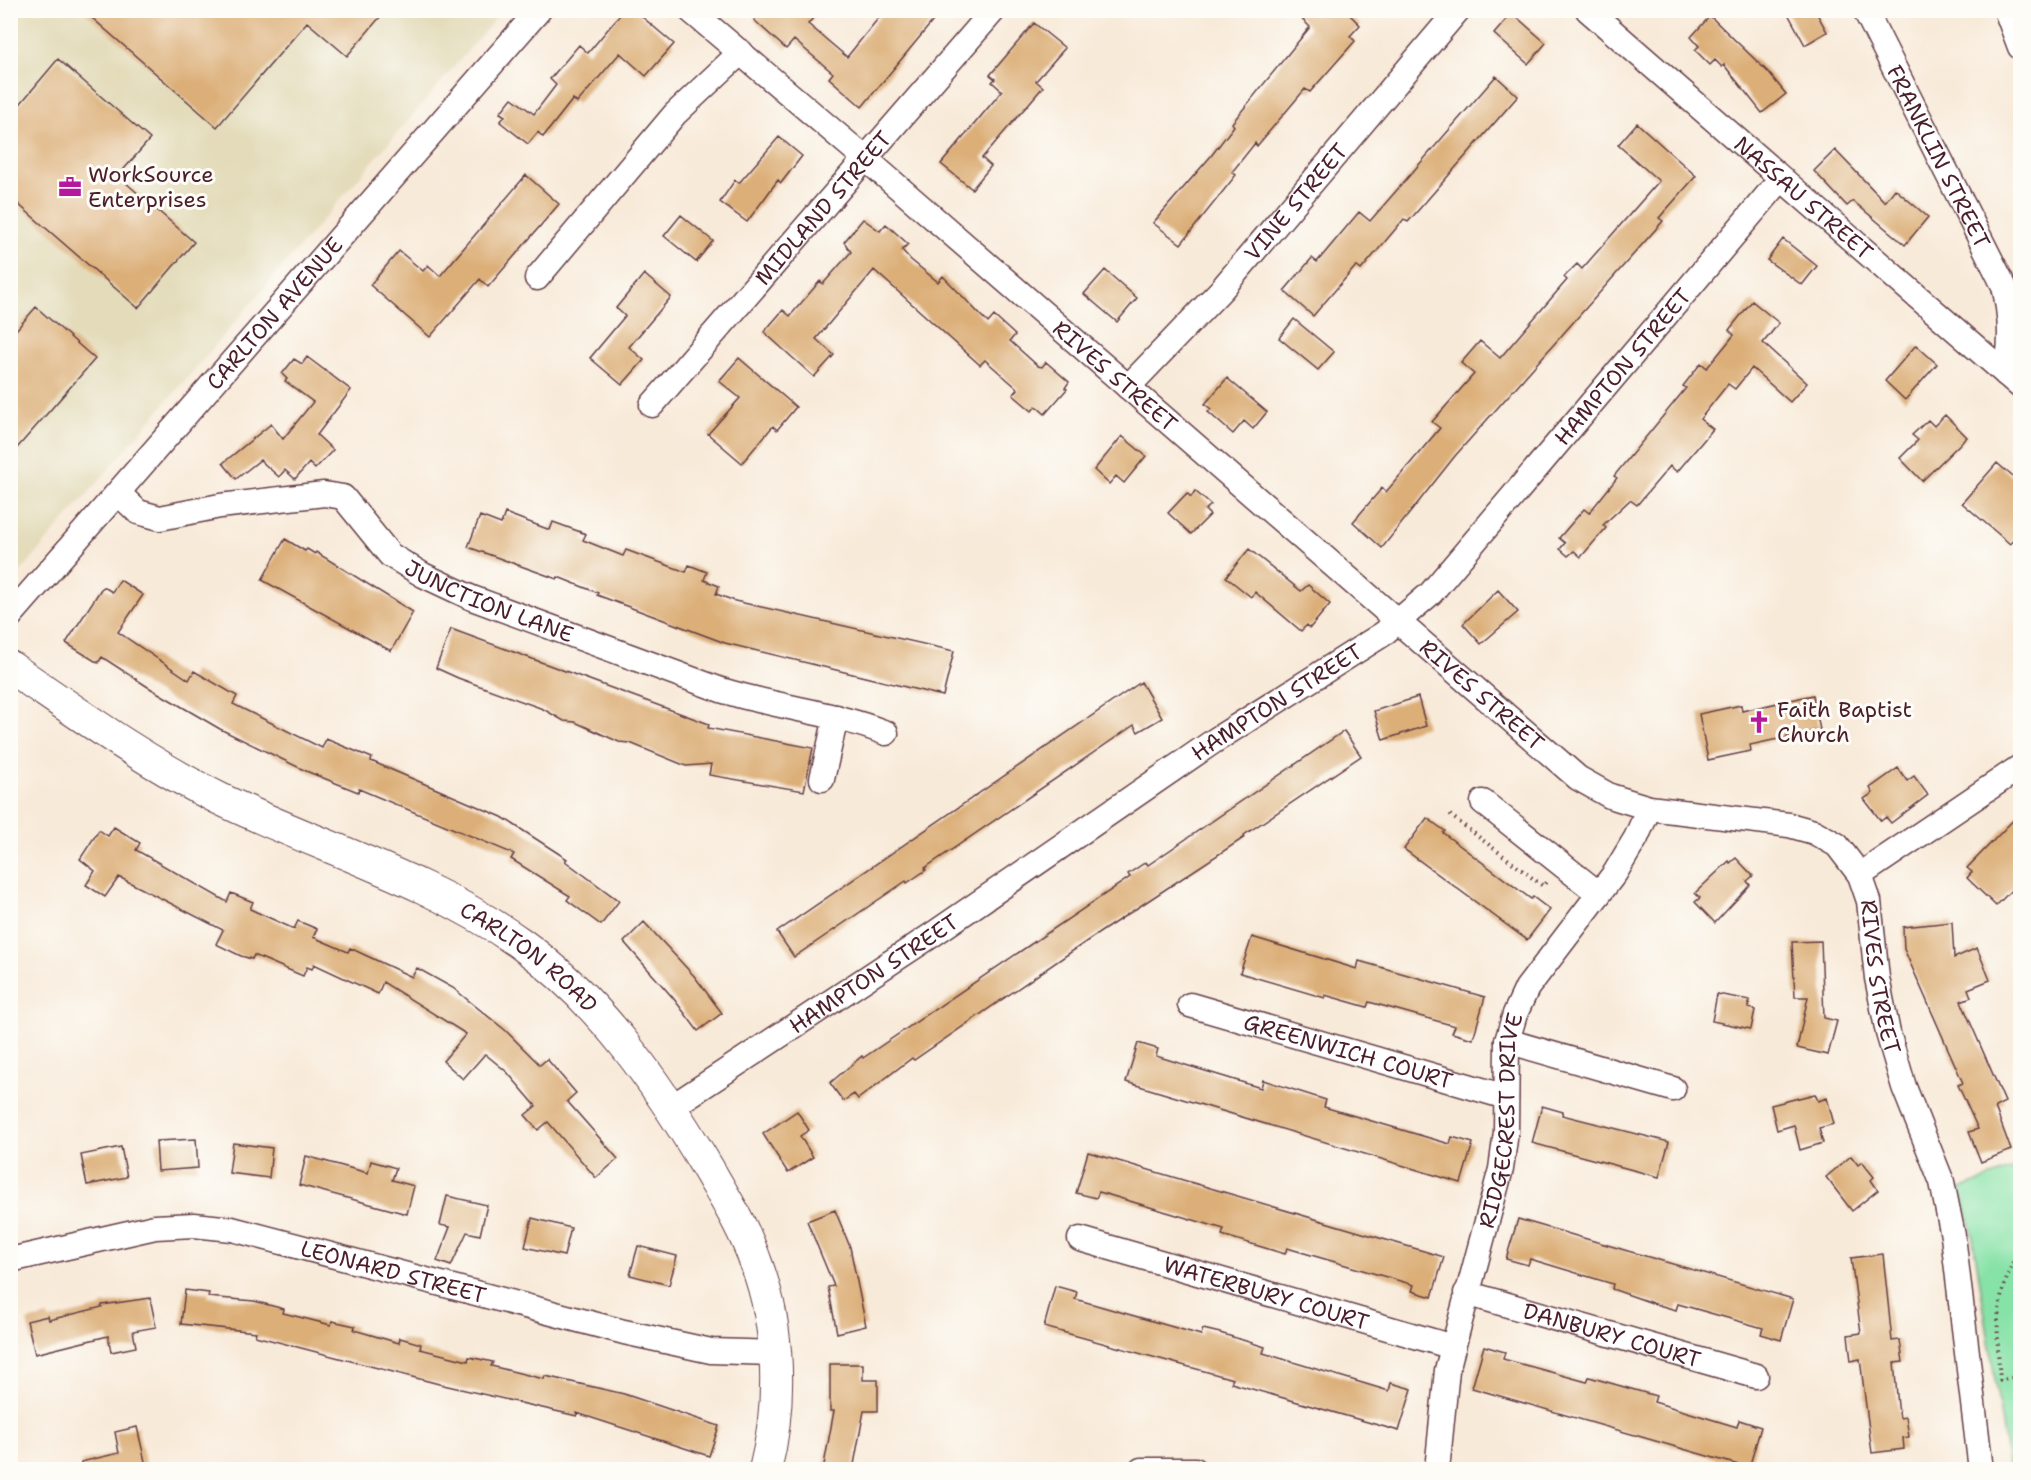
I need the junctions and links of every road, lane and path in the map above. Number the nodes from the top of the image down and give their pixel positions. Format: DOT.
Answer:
graph roads {
  1 [pos="539,10"];
  2 [pos="994,10"];
  3 [pos="1458,10"];
  4 [pos="1588,10"];
  5 [pos="1865,10"];
  6 [pos="2006,10"];
  7 [pos="702,14"];
  8 [pos="2020,47"];
  9 [pos="741,52"];
  10 [pos="867,160"];
  11 [pos="1781,179"];
  12 [pos="537,278"];
  13 [pos="2016,334"];
  14 [pos="2013,380"];
  15 [pos="1128,387"];
  16 [pos="652,405"];
  17 [pos="118,493"];
  18 [pos="10,616"];
  19 [pos="1398,623"];
  20 [pos="10,667"];
  21 [pos="836,717"];
  22 [pos="886,733"];
  23 [pos="2020,767"];
  24 [pos="822,780"];
  25 [pos="1483,802"];
  26 [pos="1649,808"];
  27 [pos="1860,875"];
  28 [pos="1599,894"];
  29 [pos="1190,1005"];
  30 [pos="1507,1041"];
  31 [pos="1673,1089"];
  32 [pos="1506,1097"];
  33 [pos="670,1108"];
  34 [pos="1080,1239"];
  35 [pos="2020,1247"];
  36 [pos="10,1260"];
  37 [pos="1467,1293"];
  38 [pos="1453,1347"];
  39 [pos="775,1353"];
  40 [pos="1756,1376"];
  41 [pos="2020,1376"];
  42 [pos="2000,1381"];
  43 [pos="1990,1384"];
  44 [pos="765,1470"];
  45 [pos="1142,1470"];
  46 [pos="1195,1470"];
  47 [pos="1437,1470"];
  48 [pos="1982,1470"];
  1 -- 17 [label="street, CARLTON AVENUE"];
  2 -- 10 [label="street, MIDLAND STREET"];
  3 -- 15 [label="street, VINE STREET"];
  4 -- 11 [label="street, NASSAU STREET"];
  5 -- 13 [label="street, FRANKLIN STREET"];
  6 -- 8 [label="street"];
  7 -- 9 [label="street, RIVES STREET"];
  9 -- 10 [label="street, RIVES STREET"];
  9 -- 12 [label="street"];
  10 -- 15 [label="street, RIVES STREET"];
  10 -- 16 [label="street, MIDLAND STREET"];
  11 -- 14 [label="street, NASSAU STREET"];
  11 -- 19 [label="street, HAMPTON STREET"];
  13 -- 14 [label="street, FRANKLIN STREET"];
  15 -- 19 [label="street, RIVES STREET"];
  17 -- 18 [label="street, CARLTON AVENUE"];
  17 -- 21 [label="street, JUNCTION LANE"];
  19 -- 26 [label="street, RIVES STREET"];
  19 -- 33 [label="street, HAMPTON STREET"];
  20 -- 33 [label="main road, CARLTON ROAD"];
  21 -- 22 [label="street, JUNCTION LANE"];
  21 -- 24 [label="street"];
  23 -- 27 [label="street"];
  25 -- 28 [label="street"];
  26 -- 27 [label="street, RIVES STREET"];
  26 -- 28 [label="street, RIDGECREST DRIVE"];
  27 -- 48 [label="street, RIVES STREET"];
  28 -- 30 [label="street, RIDGECREST DRIVE"];
  29 -- 32 [label="street, GREENWICH COURT"];
  30 -- 31 [label="street"];
  30 -- 32 [label="street, RIDGECREST DRIVE"];
  32 -- 37 [label="street, RIDGECREST DRIVE"];
  33 -- 39 [label="main road, CARLTON ROAD"];
  34 -- 38 [label="street, WATERBURY COURT"];
  35 -- 42 [label="path"];
  36 -- 39 [label="street, LEONARD STREET"];
  37 -- 38 [label="street, RIDGECREST DRIVE"];
  37 -- 40 [label="street, DANBURY COURT"];
  38 -- 47 [label="street, RIDGECREST DRIVE"];
  39 -- 44 [label="main road, CARLTON ROAD"];
  41 -- 42 [label="path"];
  42 -- 43 [label="path"];
  45 -- 46 [label="street"];
}
